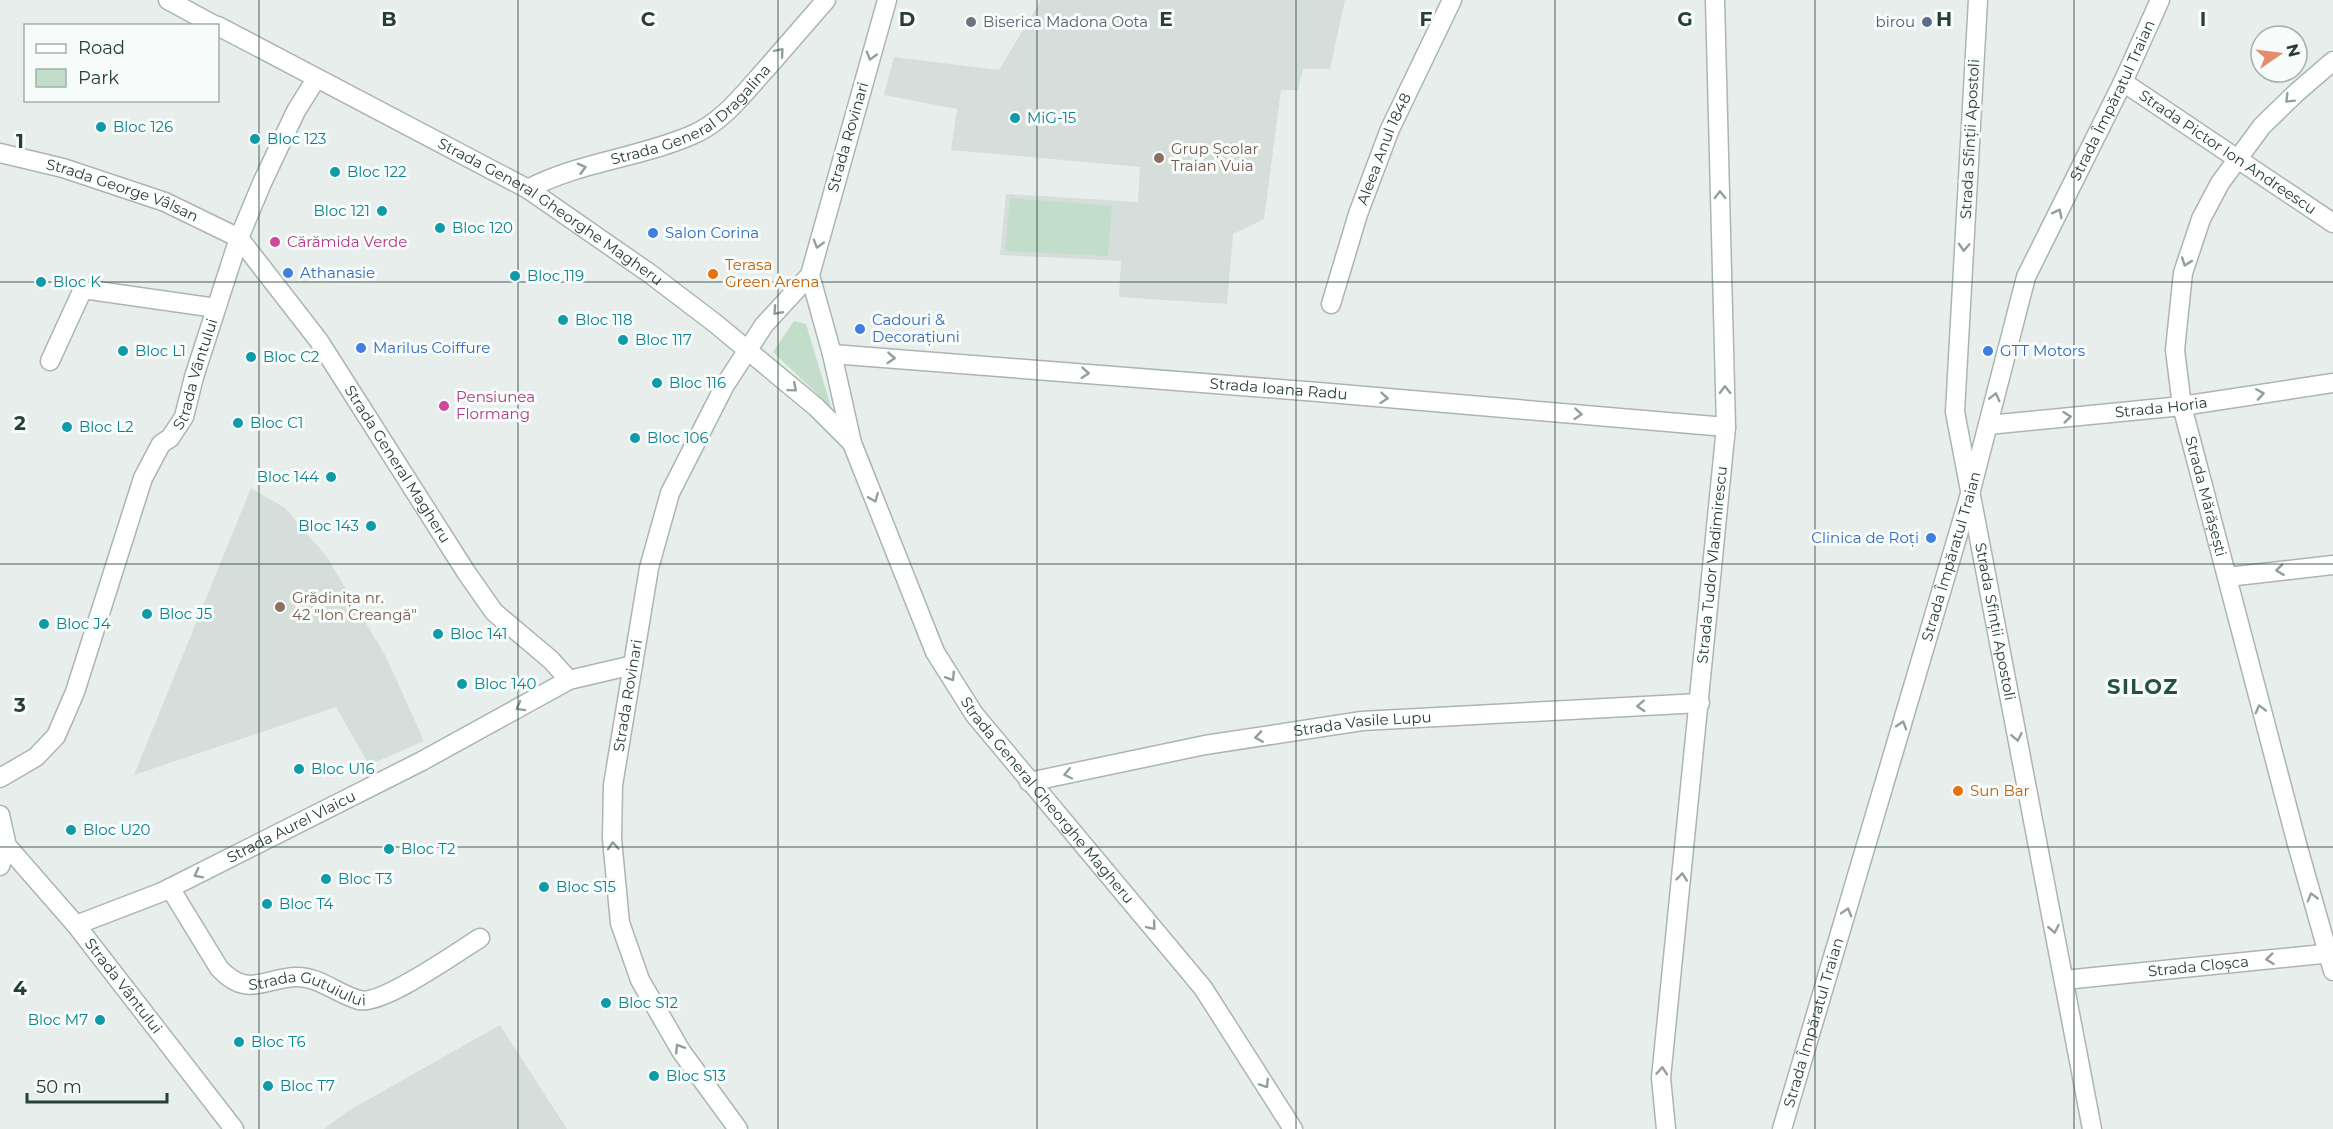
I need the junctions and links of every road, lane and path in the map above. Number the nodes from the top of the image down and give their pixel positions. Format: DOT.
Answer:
graph roads {
  1 [pos="168,0"];
  2 [pos="826,0"];
  3 [pos="887,0"];
  4 [pos="1452,0"];
  5 [pos="1715,0"];
  6 [pos="1978,0"];
  7 [pos="2160,0"];
  8 [pos="213,24"];
  9 [pos="219,27"];
  10 [pos="2333,61"];
  11 [pos="316,79"];
  12 [pos="2123,82"];
  13 [pos="0,153"];
  14 [pos="2237,158"];
  15 [pos="528,189"];
  16 [pos="2333,223"];
  17 [pos="239,238"];
  18 [pos="810,275"];
  19 [pos="1331,304"];
  20 [pos="216,308"];
  21 [pos="748,350"];
  22 [pos="832,354"];
  23 [pos="50,361"];
  24 [pos="2333,383"];
  25 [pos="2182,406"];
  26 [pos="1988,425"];
  27 [pos="1726,427"];
  28 [pos="852,443"];
  29 [pos="1971,494"];
  30 [pos="2333,566"];
  31 [pos="2227,577"];
  32 [pos="633,664"];
  33 [pos="569,680"];
  34 [pos="1700,702"];
  35 [pos="0,778"];
  36 [pos="1029,782"];
  37 [pos="0,815"];
  38 [pos="7,846"];
  39 [pos="0,866"];
  40 [pos="170,888"];
  41 [pos="76,925"];
  42 [pos="480,938"];
  43 [pos="2331,959"];
  44 [pos="2064,980"];
  45 [pos="735,1128"];
  46 [pos="234,1129"];
  47 [pos="1293,1129"];
  48 [pos="1666,1129"];
  49 [pos="1782,1129"];
  50 [pos="2092,1129"];
  1 -- 8 [label="street, Strada General Gheorghe Magheru"];
  15 -- 2 [label="street, Strada General Dragalina, one-way"];
  3 -- 18 [label="street, Strada Rovinari, one-way"];
  4 -- 19 [label="street, Aleea Anul 1848"];
  27 -- 5 [label="street, Strada Tudor Vladimirescu, one-way"];
  6 -- 29 [label="street, Strada Sfinții Apostoli, one-way"];
  7 -- 12 [label="street, Strada Împăratul Traian"];
  9 -- 11 [label="street, Strada General Gheorghe Magheru"];
  10 -- 14 [label="street, Strada Mărășești, one-way"];
  11 -- 15 [label="street, Strada General Gheorghe Magheru"];
  11 -- 17 [label="street, Strada Vântului"];
  12 -- 14 [label="street, Strada Pictor Ion Andreescu"];
  26 -- 12 [label="street, Strada Împăratul Traian, one-way"];
  13 -- 17 [label="street, Strada George Vâlsan"];
  14 -- 16 [label="street, Strada Pictor Ion Andreescu"];
  14 -- 25 [label="street, Strada Mărășești, one-way"];
  15 -- 21 [label="street, Strada General Gheorghe Magheru"];
  17 -- 20 [label="street, Strada Vântului"];
  17 -- 33 [label="street, Strada General Magheru"];
  18 -- 21 [label="street, Strada Rovinari, one-way"];
  18 -- 22 [label="street"];
  20 -- 23 [label="street"];
  20 -- 35 [label="street, Strada Vântului"];
  21 -- 28 [label="street, Strada General Gheorghe Magheru, one-way"];
  21 -- 32 [label="street, Strada Rovinari"];
  22 -- 27 [label="street, Strada Ioana Radu, one-way"];
  22 -- 28 [label="street, Strada General Gheorghe Magheru"];
  25 -- 24 [label="street, Strada Horia, one-way"];
  26 -- 25 [label="street, Strada Horia, one-way"];
  25 -- 31 [label="street, Strada Mărășești"];
  26 -- 29 [label="street, Strada Împăratul Traian"];
  27 -- 34 [label="street, Strada Tudor Vladimirescu"];
  28 -- 36 [label="street, Strada General Gheorghe Magheru, one-way"];
  29 -- 44 [label="street, Strada Sfinții Apostoli, one-way"];
  49 -- 29 [label="street, Strada Împăratul Traian, one-way"];
  30 -- 31 [label="street, one-way"];
  43 -- 31 [label="street, Strada Mărășești, one-way"];
  32 -- 33 [label="street, Strada Aurel Vlaicu"];
  45 -- 32 [label="street, Strada Rovinari, one-way"];
  33 -- 40 [label="street, Strada Aurel Vlaicu, one-way"];
  34 -- 36 [label="street, Strada Vasile Lupu, one-way"];
  48 -- 34 [label="street, Strada Tudor Vladimirescu, one-way"];
  36 -- 47 [label="street, Strada General Gheorghe Magheru, one-way"];
  37 -- 38 [label="street"];
  38 -- 39 [label="street"];
  38 -- 41 [label="street, Strada Vântului"];
  40 -- 41 [label="street, Strada Aurel Vlaicu"];
  40 -- 42 [label="street, Strada Gutuiului"];
  41 -- 46 [label="street, Strada Vântului"];
  43 -- 44 [label="street, Strada Cloșca, one-way"];
  44 -- 50 [label="street, Strada Sfinții Apostoli"];
}
